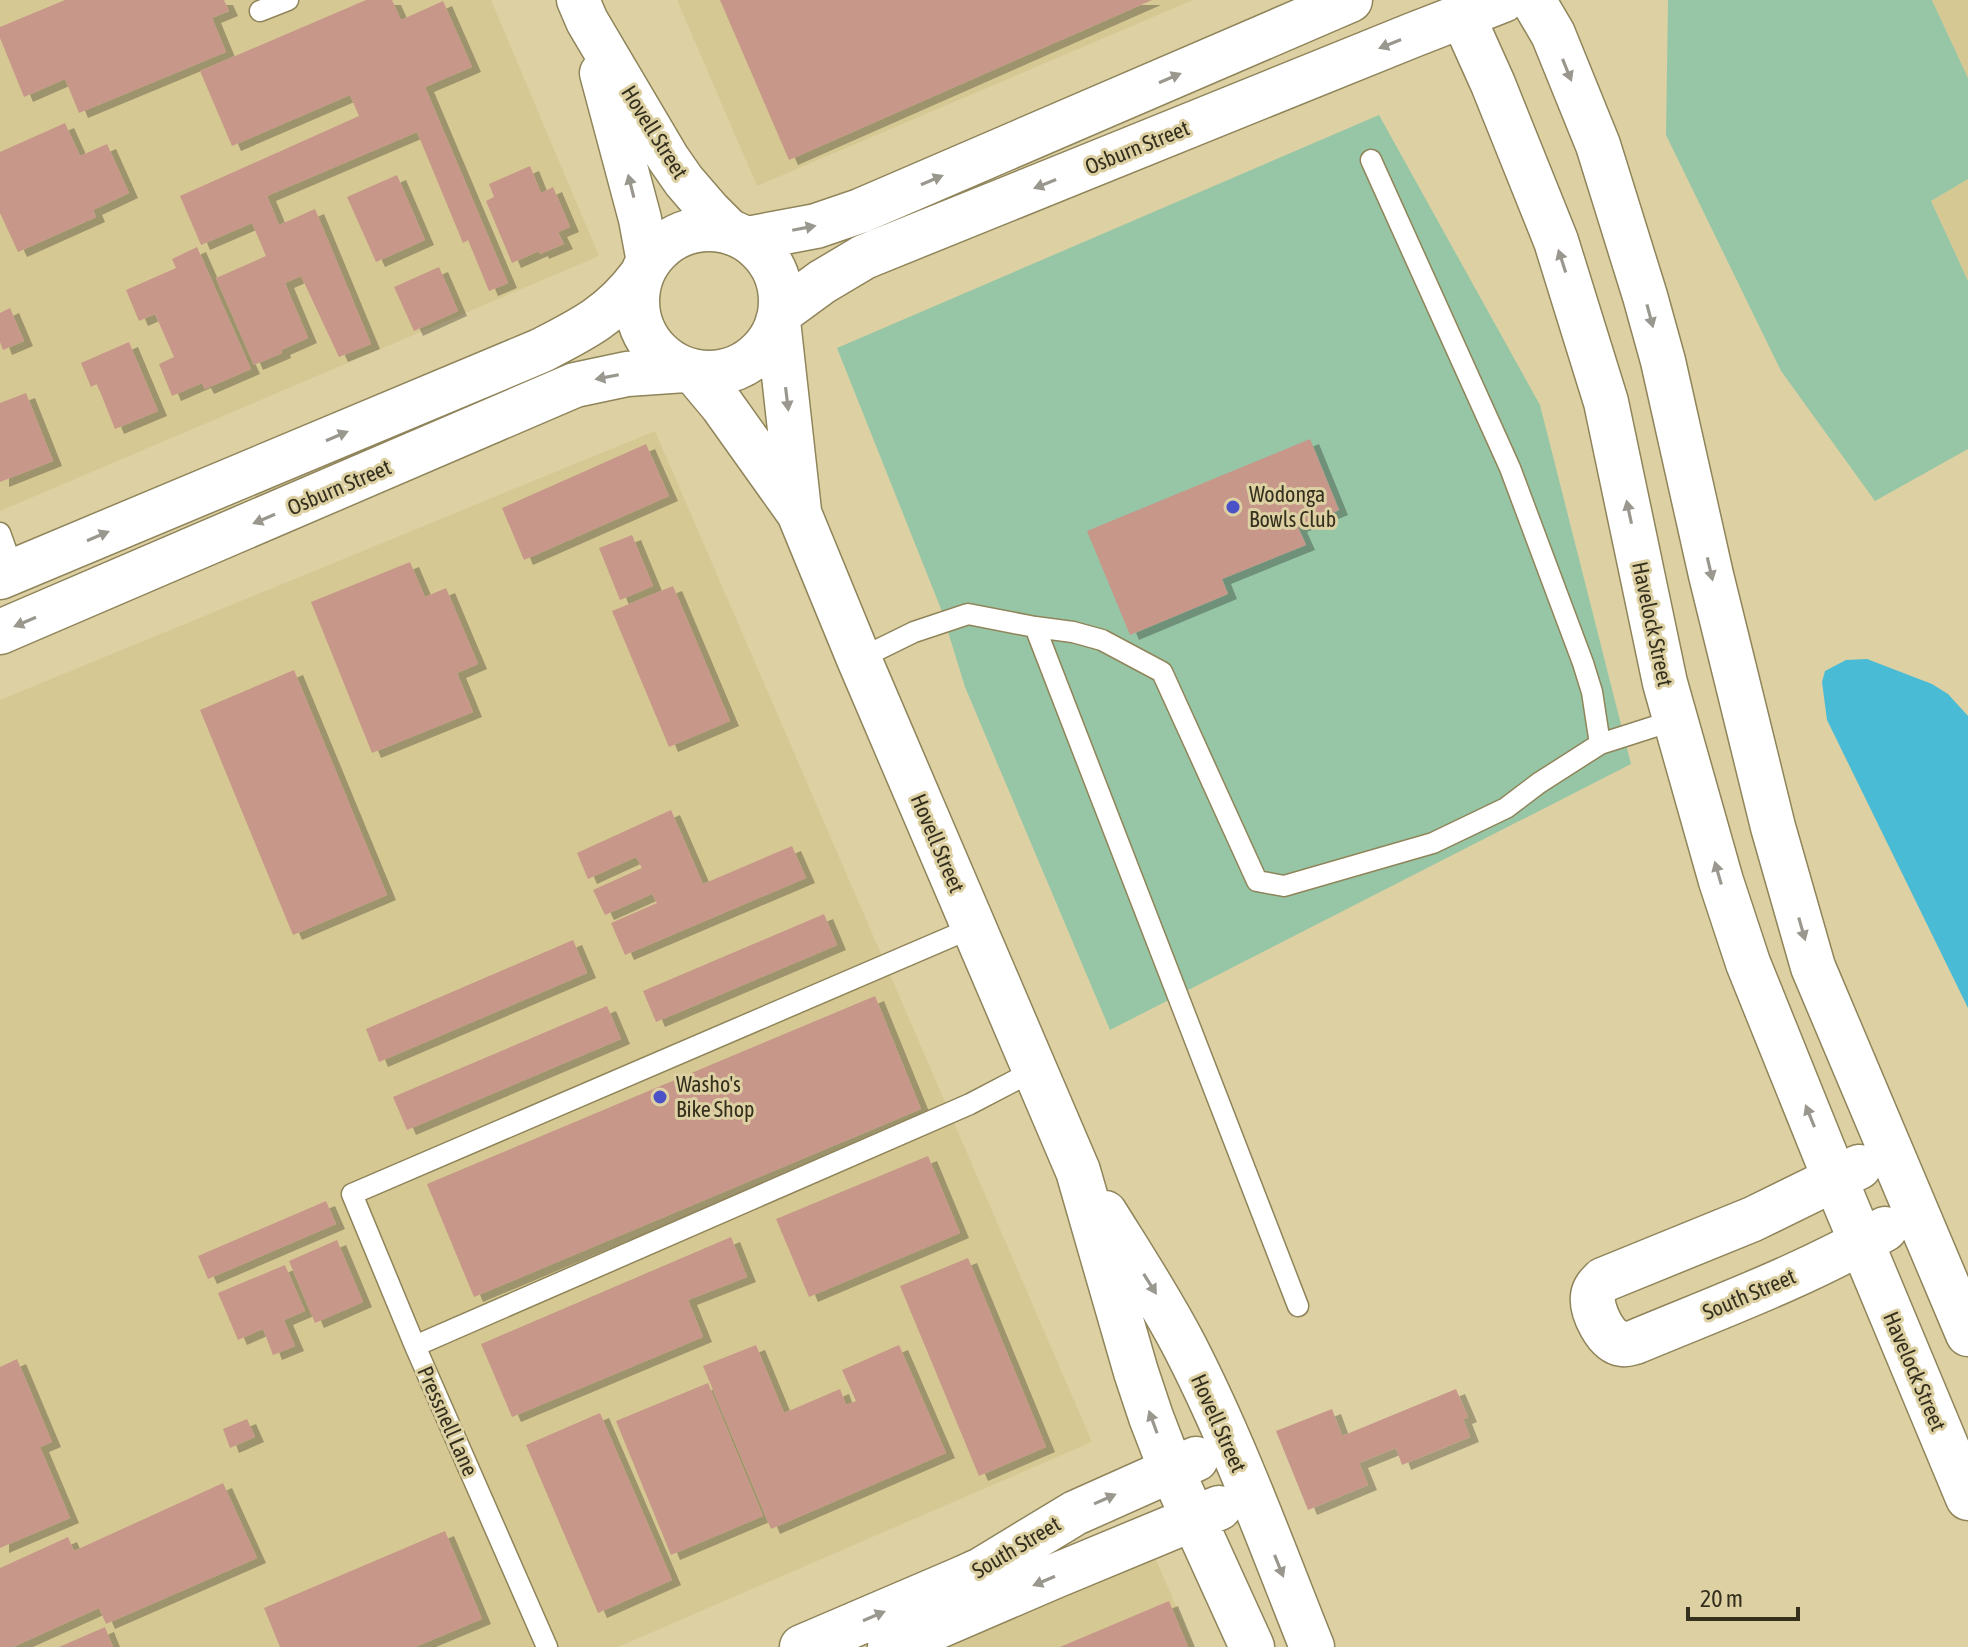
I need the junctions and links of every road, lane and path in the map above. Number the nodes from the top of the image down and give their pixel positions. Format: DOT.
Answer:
graph roads {
  1 [pos="288,0"];
  2 [pos="1350,0"];
  3 [pos="1503,0"];
  4 [pos="1533,0"];
  5 [pos="1463,8"];
  6 [pos="260,11"];
  7 [pos="583,11"];
  8 [pos="1371,160"];
  9 [pos="740,236"];
  10 [pos="644,270"];
  11 [pos="779,317"];
  12 [pos="690,372"];
  13 [pos="799,513"];
  14 [pos="5,561"];
  15 [pos="1035,627"];
  16 [pos="0,632"];
  17 [pos="859,659"];
  18 [pos="1675,720"];
  19 [pos="1600,744"];
  20 [pos="974,927"];
  21 [pos="1035,1070"];
  22 [pos="1890,1152"];
  23 [pos="1078,1171"];
  24 [pos="1835,1179"];
  25 [pos="1915,1212"];
  26 [pos="1862,1243"];
  27 [pos="1298,1306"];
  28 [pos="1968,1334"];
  29 [pos="415,1346"];
  30 [pos="1230,1445"];
  31 [pos="1171,1469"];
  32 [pos="1250,1494"];
  33 [pos="1968,1498"];
  34 [pos="1194,1520"];
  35 [pos="547,1647"];
  36 [pos="802,1647"];
  37 [pos="890,1647"];
  38 [pos="1252,1647"];
  39 [pos="1312,1647"];
  1 -- 6 [label="lane"];
  9 -- 2 [label="street, one-way"];
  3 -- 5 [label="street, Osburn Street"];
  4 -- 22 [label="street, one-way"];
  5 -- 11 [label="street, Osburn Street, one-way"];
  18 -- 5 [label="street, Havelock Street, one-way"];
  7 -- 9 [label="street, Hovell Street"];
  10 -- 7 [label="street, Hovell Street, one-way"];
  8 -- 19 [label="lane"];
  9 -- 10 [label="street"];
  9 -- 11 [label="street"];
  10 -- 12 [label="street"];
  14 -- 10 [label="street, one-way"];
  11 -- 12 [label="street"];
  11 -- 13 [label="street, Hovell Street, one-way"];
  12 -- 13 [label="street, Hovell Street"];
  12 -- 16 [label="street, Osburn Street, one-way"];
  13 -- 17 [label="street, Hovell Street"];
  15 -- 17 [label="lane"];
  15 -- 19 [label="lane"];
  15 -- 27 [label="lane"];
  17 -- 20 [label="street, Hovell Street"];
  18 -- 19 [label="lane"];
  24 -- 18 [label="street, Havelock Street, one-way"];
  20 -- 21 [label="street, Hovell Street"];
  20 -- 29 [label="lane, Pressnell Lane"];
  21 -- 23 [label="street, Hovell Street"];
  21 -- 29 [label="lane"];
  22 -- 24 [label="street"];
  22 -- 25 [label="street"];
  23 -- 30 [label="street, Hovell Street, one-way"];
  31 -- 23 [label="street, Hovell Street, one-way"];
  24 -- 26 [label="street, Havelock Street"];
  24 -- 26 [label="street, South Street"];
  25 -- 26 [label="street"];
  25 -- 28 [label="street"];
  26 -- 33 [label="street, Havelock Street"];
  29 -- 35 [label="lane, Pressnell Lane"];
  30 -- 31 [label="street, South Street"];
  30 -- 32 [label="street, Hovell Street"];
  31 -- 34 [label="street, Hovell Street"];
  36 -- 31 [label="street, South Street, one-way"];
  32 -- 34 [label="street, South Street"];
  32 -- 39 [label="street, Hovell Street, one-way"];
  34 -- 37 [label="street, South Street, one-way"];
  34 -- 38 [label="street, Hovell Street"];
}
